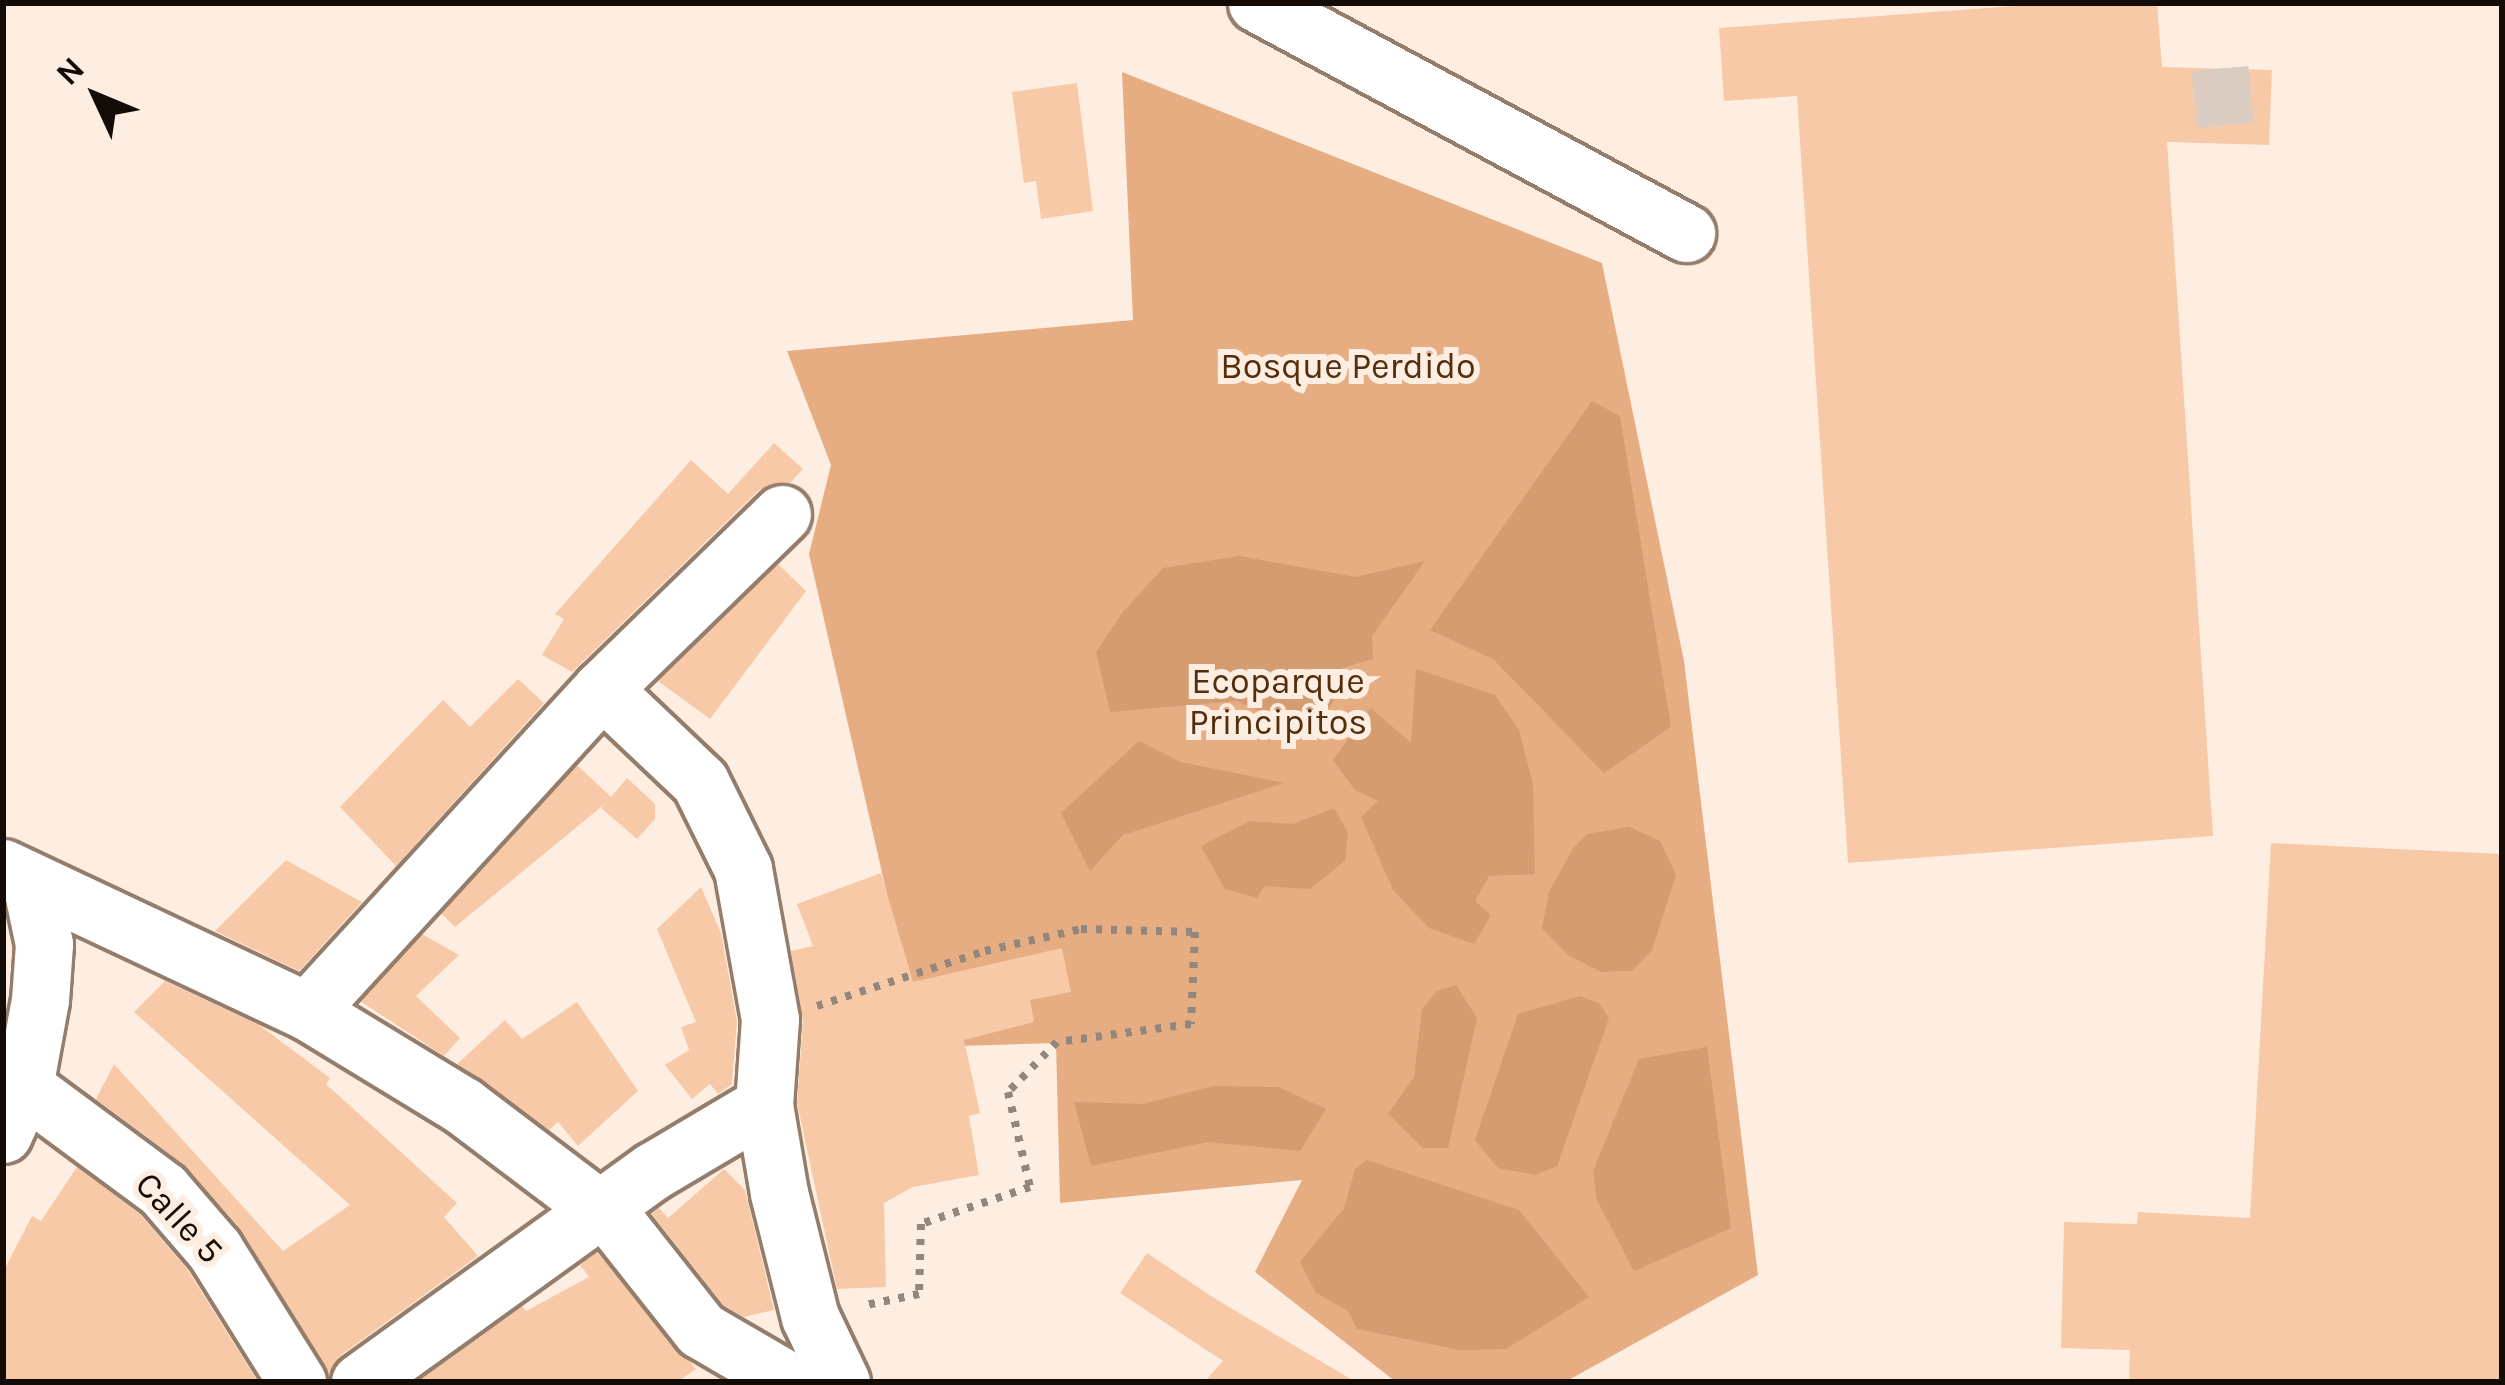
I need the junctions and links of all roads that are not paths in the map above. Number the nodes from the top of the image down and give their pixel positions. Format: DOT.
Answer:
graph roads {
  1 [pos="1268,6"];
  2 [pos="1685,233"];
  3 [pos="782,514"];
  4 [pos="602,689"];
  5 [pos="17,878"];
  6 [pos="307,1011"];
  7 [pos="764,1105"];
  8 [pos="13,1110"];
  9 [pos="602,1210"];
  10 [pos="297,1382"];
  11 [pos="360,1382"];
  12 [pos="790,1382"];
  13 [pos="841,1382"];
  1 -- 2 [label="street"];
  3 -- 4 [label="street"];
  4 -- 6 [label="street"];
  4 -- 7 [label="street"];
  5 -- 6 [label="street"];
  5 -- 8 [label="street"];
  6 -- 9 [label="street"];
  7 -- 9 [label="street"];
  7 -- 13 [label="street"];
  8 -- 10 [label="street, Calle 5"];
  9 -- 11 [label="street"];
  9 -- 12 [label="street"];
}
